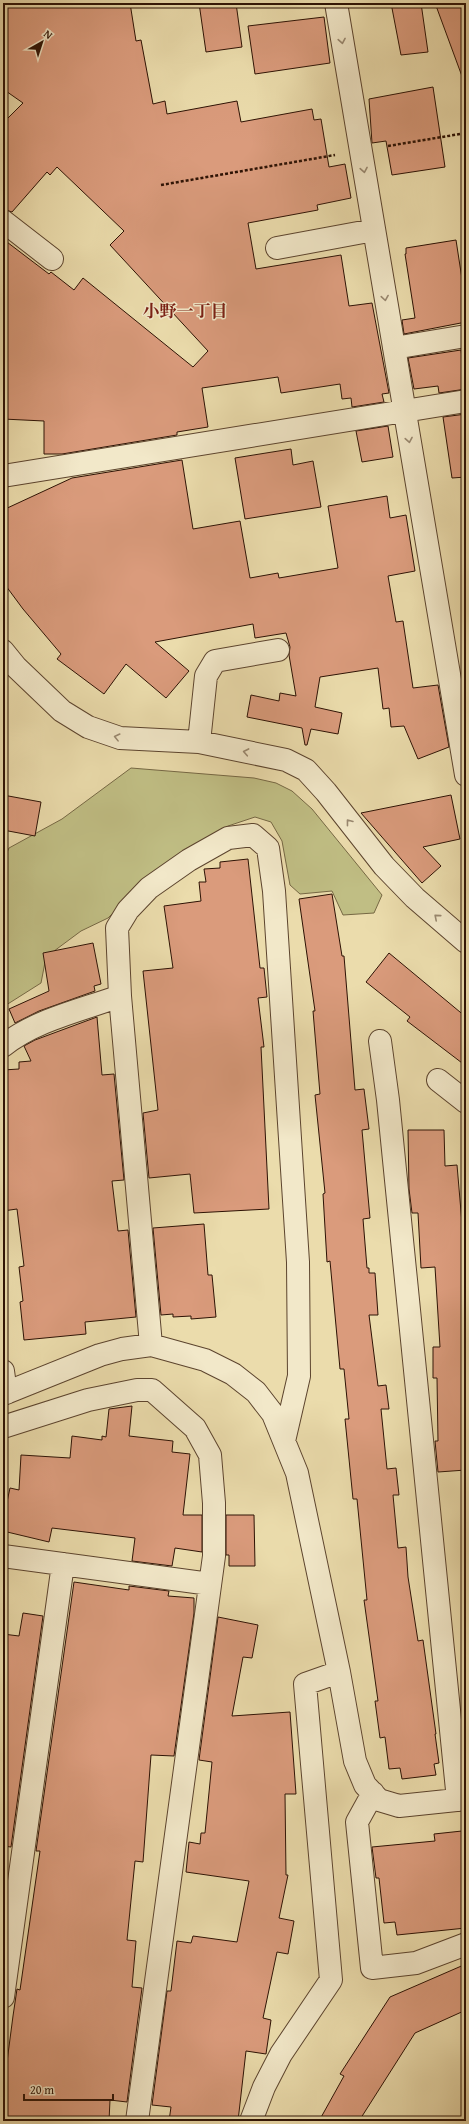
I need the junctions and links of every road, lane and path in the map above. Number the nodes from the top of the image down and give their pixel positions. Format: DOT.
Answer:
graph roads {
  1 [pos="336,3"];
  2 [pos="466,133"];
  3 [pos="361,150"];
  4 [pos="161,185"];
  5 [pos="3,221"];
  6 [pos="374,230"];
  7 [pos="277,248"];
  8 [pos="52,259"];
  9 [pos="466,336"];
  10 [pos="394,348"];
  11 [pos="466,401"];
  12 [pos="404,411"];
  13 [pos="3,476"];
  14 [pos="278,650"];
  15 [pos="3,651"];
  16 [pos="457,666"];
  17 [pos="199,742"];
  18 [pos="466,775"];
  19 [pos="466,942"];
  20 [pos="120,996"];
  21 [pos="380,1041"];
  22 [pos="3,1046"];
  23 [pos="438,1080"];
  24 [pos="466,1102"];
  25 [pos="150,1344"];
  26 [pos="3,1371"];
  27 [pos="4,1394"];
  28 [pos="3,1427"];
  29 [pos="284,1441"];
  30 [pos="3,1556"];
  31 [pos="63,1564"];
  32 [pos="210,1584"];
  33 [pos="339,1672"];
  34 [pos="373,1793"];
  35 [pos="462,1799"];
  36 [pos="466,1944"];
  37 [pos="3,1997"];
  38 [pos="137,2121"];
  39 [pos="251,2121"];
  1 -- 3 [label="street, one-way"];
  2 -- 3 [label="path"];
  3 -- 4 [label="path"];
  3 -- 6 [label="street, one-way"];
  5 -- 8 [label="street"];
  6 -- 7 [label="street"];
  6 -- 10 [label="street, one-way"];
  9 -- 10 [label="street"];
  10 -- 12 [label="street"];
  11 -- 12 [label="street"];
  12 -- 13 [label="street"];
  12 -- 16 [label="street, one-way"];
  14 -- 17 [label="street"];
  17 -- 15 [label="street, one-way"];
  16 -- 18 [label="street"];
  19 -- 17 [label="street, one-way"];
  20 -- 22 [label="street"];
  20 -- 25 [label="street"];
  20 -- 29 [label="street"];
  21 -- 35 [label="street"];
  23 -- 24 [label="street"];
  25 -- 27 [label="street"];
  25 -- 29 [label="street"];
  26 -- 27 [label="street"];
  28 -- 32 [label="street"];
  29 -- 33 [label="street"];
  30 -- 31 [label="street"];
  31 -- 32 [label="street"];
  31 -- 37 [label="street"];
  32 -- 38 [label="street"];
  33 -- 34 [label="street"];
  33 -- 39 [label="street"];
  34 -- 35 [label="street"];
  34 -- 36 [label="street"];
}
